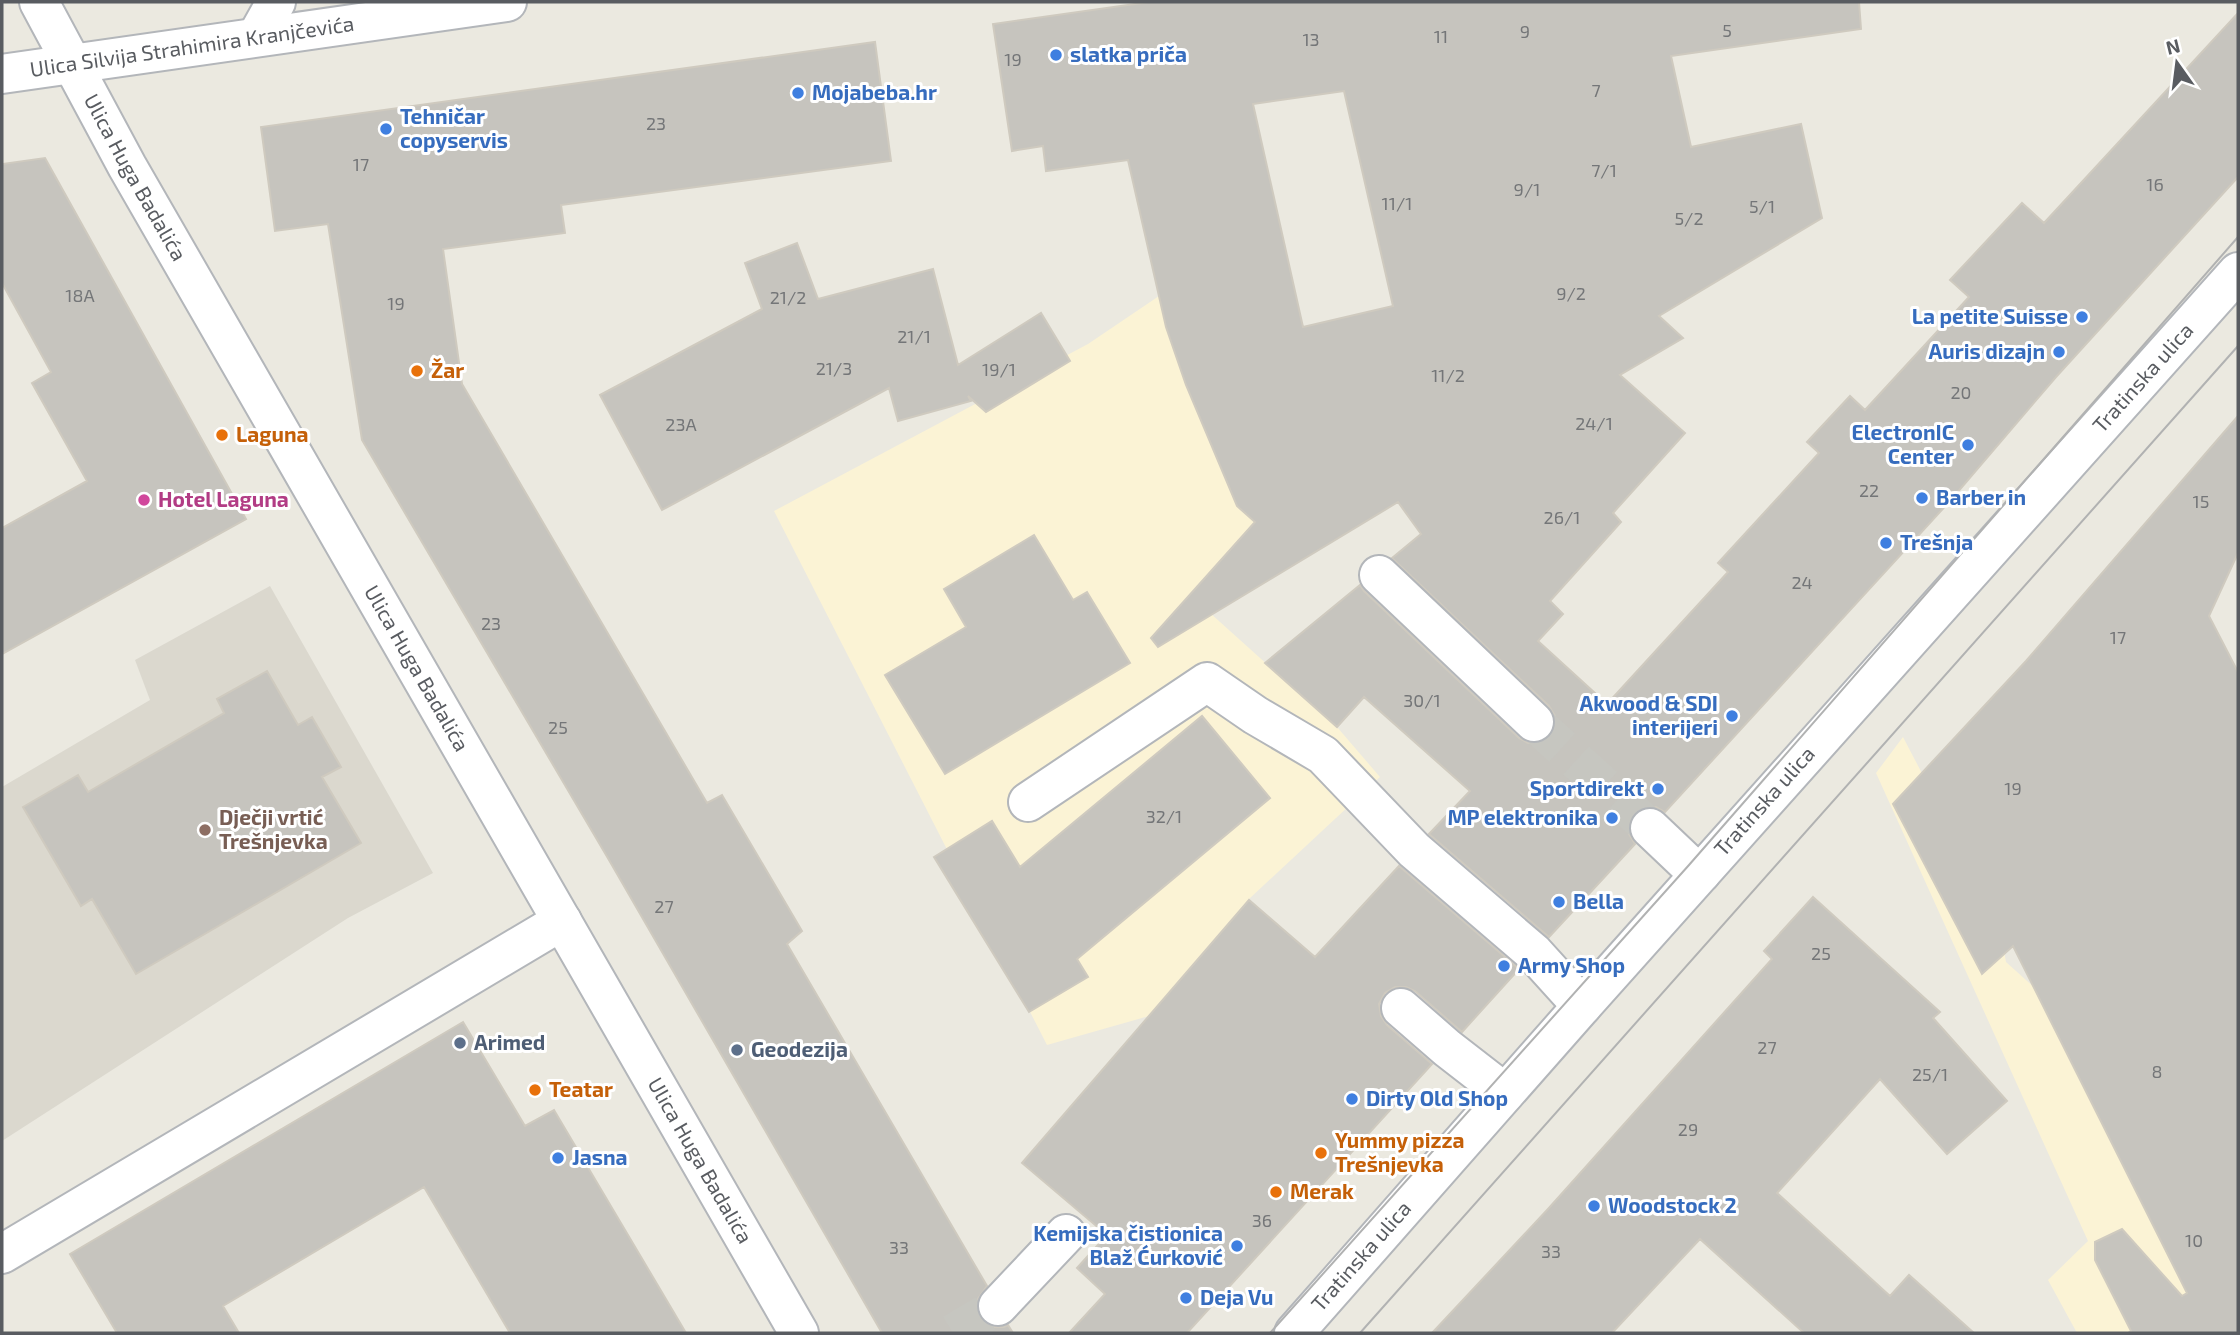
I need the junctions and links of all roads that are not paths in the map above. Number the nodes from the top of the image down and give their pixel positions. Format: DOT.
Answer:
graph roads {
  1 [pos="38,2"];
  2 [pos="275,2"];
  3 [pos="507,2"];
  4 [pos="257,36"];
  5 [pos="71,63"];
  6 [pos="2,74"];
  7 [pos="2238,272"];
  8 [pos="1379,575"];
  9 [pos="1534,722"];
  10 [pos="1028,802"];
  11 [pos="1650,828"];
  12 [pos="1701,873"];
  13 [pos="562,921"];
  14 [pos="1582,1006"];
  15 [pos="1401,1008"];
  16 [pos="1505,1093"];
  17 [pos="1066,1234"];
  18 [pos="2,1254"];
  19 [pos="998,1306"];
  20 [pos="799,1333"];
  21 [pos="1294,1333"];
  1 -- 5 [label="street, Ulica Huga Badalića"];
  2 -- 4 [label="street"];
  3 -- 4 [label="street, Ulica Silvija Strahimira Kranjčevića"];
  4 -- 5 [label="street, Ulica Silvija Strahimira Kranjčevića"];
  5 -- 6 [label="street, Ulica Silvija Strahimira Kranjčevića"];
  5 -- 13 [label="street, Ulica Huga Badalića"];
  7 -- 12 [label="street, Tratinska ulica"];
  8 -- 9 [label="street"];
  10 -- 14 [label="street"];
  11 -- 12 [label="street"];
  12 -- 14 [label="street, Tratinska ulica"];
  13 -- 18 [label="street"];
  13 -- 20 [label="street, Ulica Huga Badalića"];
  14 -- 16 [label="street, Tratinska ulica"];
  15 -- 16 [label="street"];
  16 -- 21 [label="street, Tratinska ulica"];
  17 -- 19 [label="street"];
}
